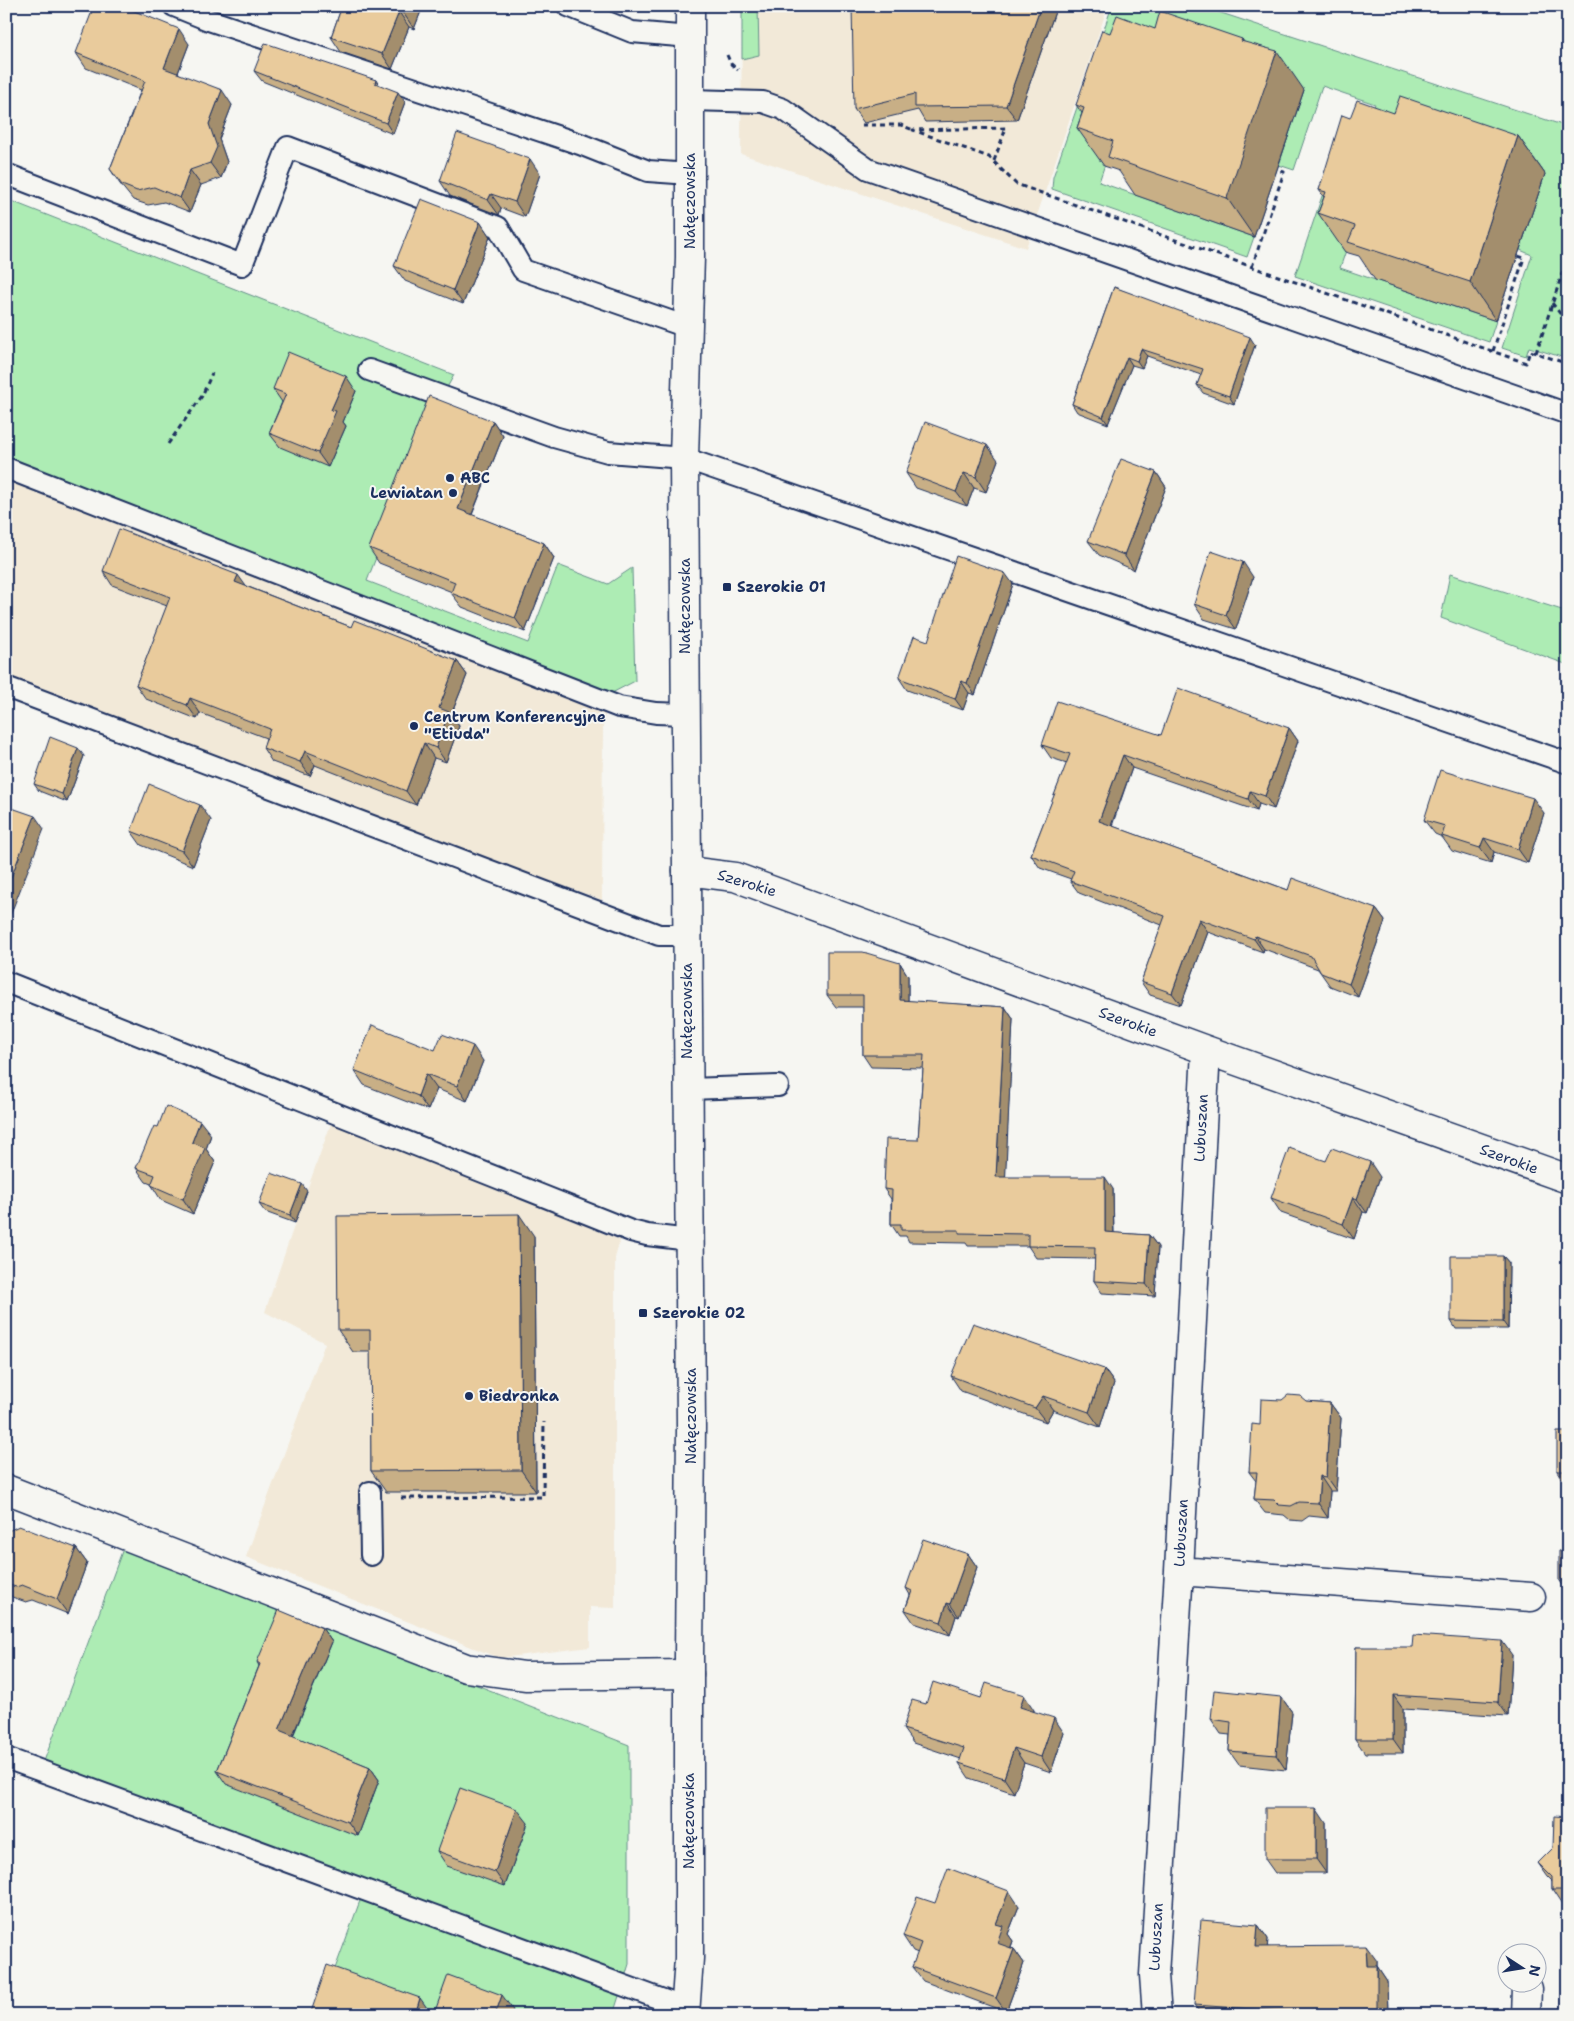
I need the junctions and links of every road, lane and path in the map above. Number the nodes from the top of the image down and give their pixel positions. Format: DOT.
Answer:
graph roads {
  1 [pos="174,6"];
  2 [pos="568,6"];
  3 [pos="690,6"];
  4 [pos="690,37"];
  5 [pos="690,100"];
  6 [pos="858,125"];
  7 [pos="913,130"];
  8 [pos="994,161"];
  9 [pos="1268,167"];
  10 [pos="6,174"];
  11 [pos="690,174"];
  12 [pos="1508,253"];
  13 [pos="1568,256"];
  14 [pos="1252,267"];
  15 [pos="1552,303"];
  16 [pos="1568,324"];
  17 [pos="688,327"];
  18 [pos="1493,351"];
  19 [pos="1536,354"];
  20 [pos="1568,364"];
  21 [pos="370,370"];
  22 [pos="212,373"];
  23 [pos="1568,414"];
  24 [pos="168,444"];
  25 [pos="684,458"];
  26 [pos="6,468"];
  27 [pos="6,686"];
  28 [pos="686,714"];
  29 [pos="1568,763"];
  30 [pos="687,871"];
  31 [pos="687,935"];
  32 [pos="6,982"];
  33 [pos="1206,1050"];
  34 [pos="778,1086"];
  35 [pos="688,1089"];
  36 [pos="1568,1180"];
  37 [pos="690,1240"];
  38 [pos="544,1422"];
  39 [pos="536,1477"];
  40 [pos="544,1477"];
  41 [pos="6,1490"];
  42 [pos="370,1492"];
  43 [pos="398,1498"];
  44 [pos="371,1555"];
  45 [pos="1179,1571"];
  46 [pos="1532,1597"];
  47 [pos="689,1674"];
  48 [pos="6,1758"];
  49 [pos="685,2011"];
  50 [pos="1157,2015"];
  1 -- 11 [label="lane"];
  2 -- 4 [label="lane"];
  3 -- 4 [label="street, Nałęczowska"];
  4 -- 5 [label="street, Nałęczowska"];
  5 -- 11 [label="street, Nałęczowska"];
  5 -- 23 [label="lane"];
  6 -- 7 [label="path"];
  7 -- 8 [label="path"];
  7 -- 8 [label="path"];
  8 -- 14 [label="path"];
  9 -- 14 [label="path"];
  10 -- 17 [label="lane"];
  11 -- 17 [label="street, Nałęczowska"];
  12 -- 18 [label="path"];
  13 -- 15 [label="path"];
  14 -- 18 [label="path"];
  15 -- 16 [label="path"];
  15 -- 19 [label="path"];
  17 -- 25 [label="street, Nałęczowska"];
  18 -- 19 [label="path"];
  19 -- 20 [label="path"];
  21 -- 25 [label="lane"];
  22 -- 24 [label="path"];
  25 -- 28 [label="street, Nałęczowska"];
  25 -- 29 [label="lane"];
  26 -- 28 [label="lane"];
  27 -- 31 [label="lane"];
  28 -- 30 [label="street, Nałęczowska"];
  30 -- 31 [label="street, Nałęczowska"];
  30 -- 33 [label="street, Szerokie"];
  31 -- 35 [label="street, Nałęczowska"];
  32 -- 37 [label="lane"];
  33 -- 36 [label="street, Szerokie"];
  33 -- 45 [label="street, Lubuszan"];
  34 -- 35 [label="lane"];
  35 -- 37 [label="street, Nałęczowska"];
  37 -- 47 [label="street, Nałęczowska"];
  38 -- 40 [label="path"];
  39 -- 40 [label="path"];
  40 -- 43 [label="path"];
  41 -- 47 [label="street"];
  42 -- 44 [label="lane"];
  45 -- 46 [label="street"];
  45 -- 50 [label="street, Lubuszan"];
  47 -- 49 [label="street, Nałęczowska"];
  48 -- 49 [label="lane"];
}
